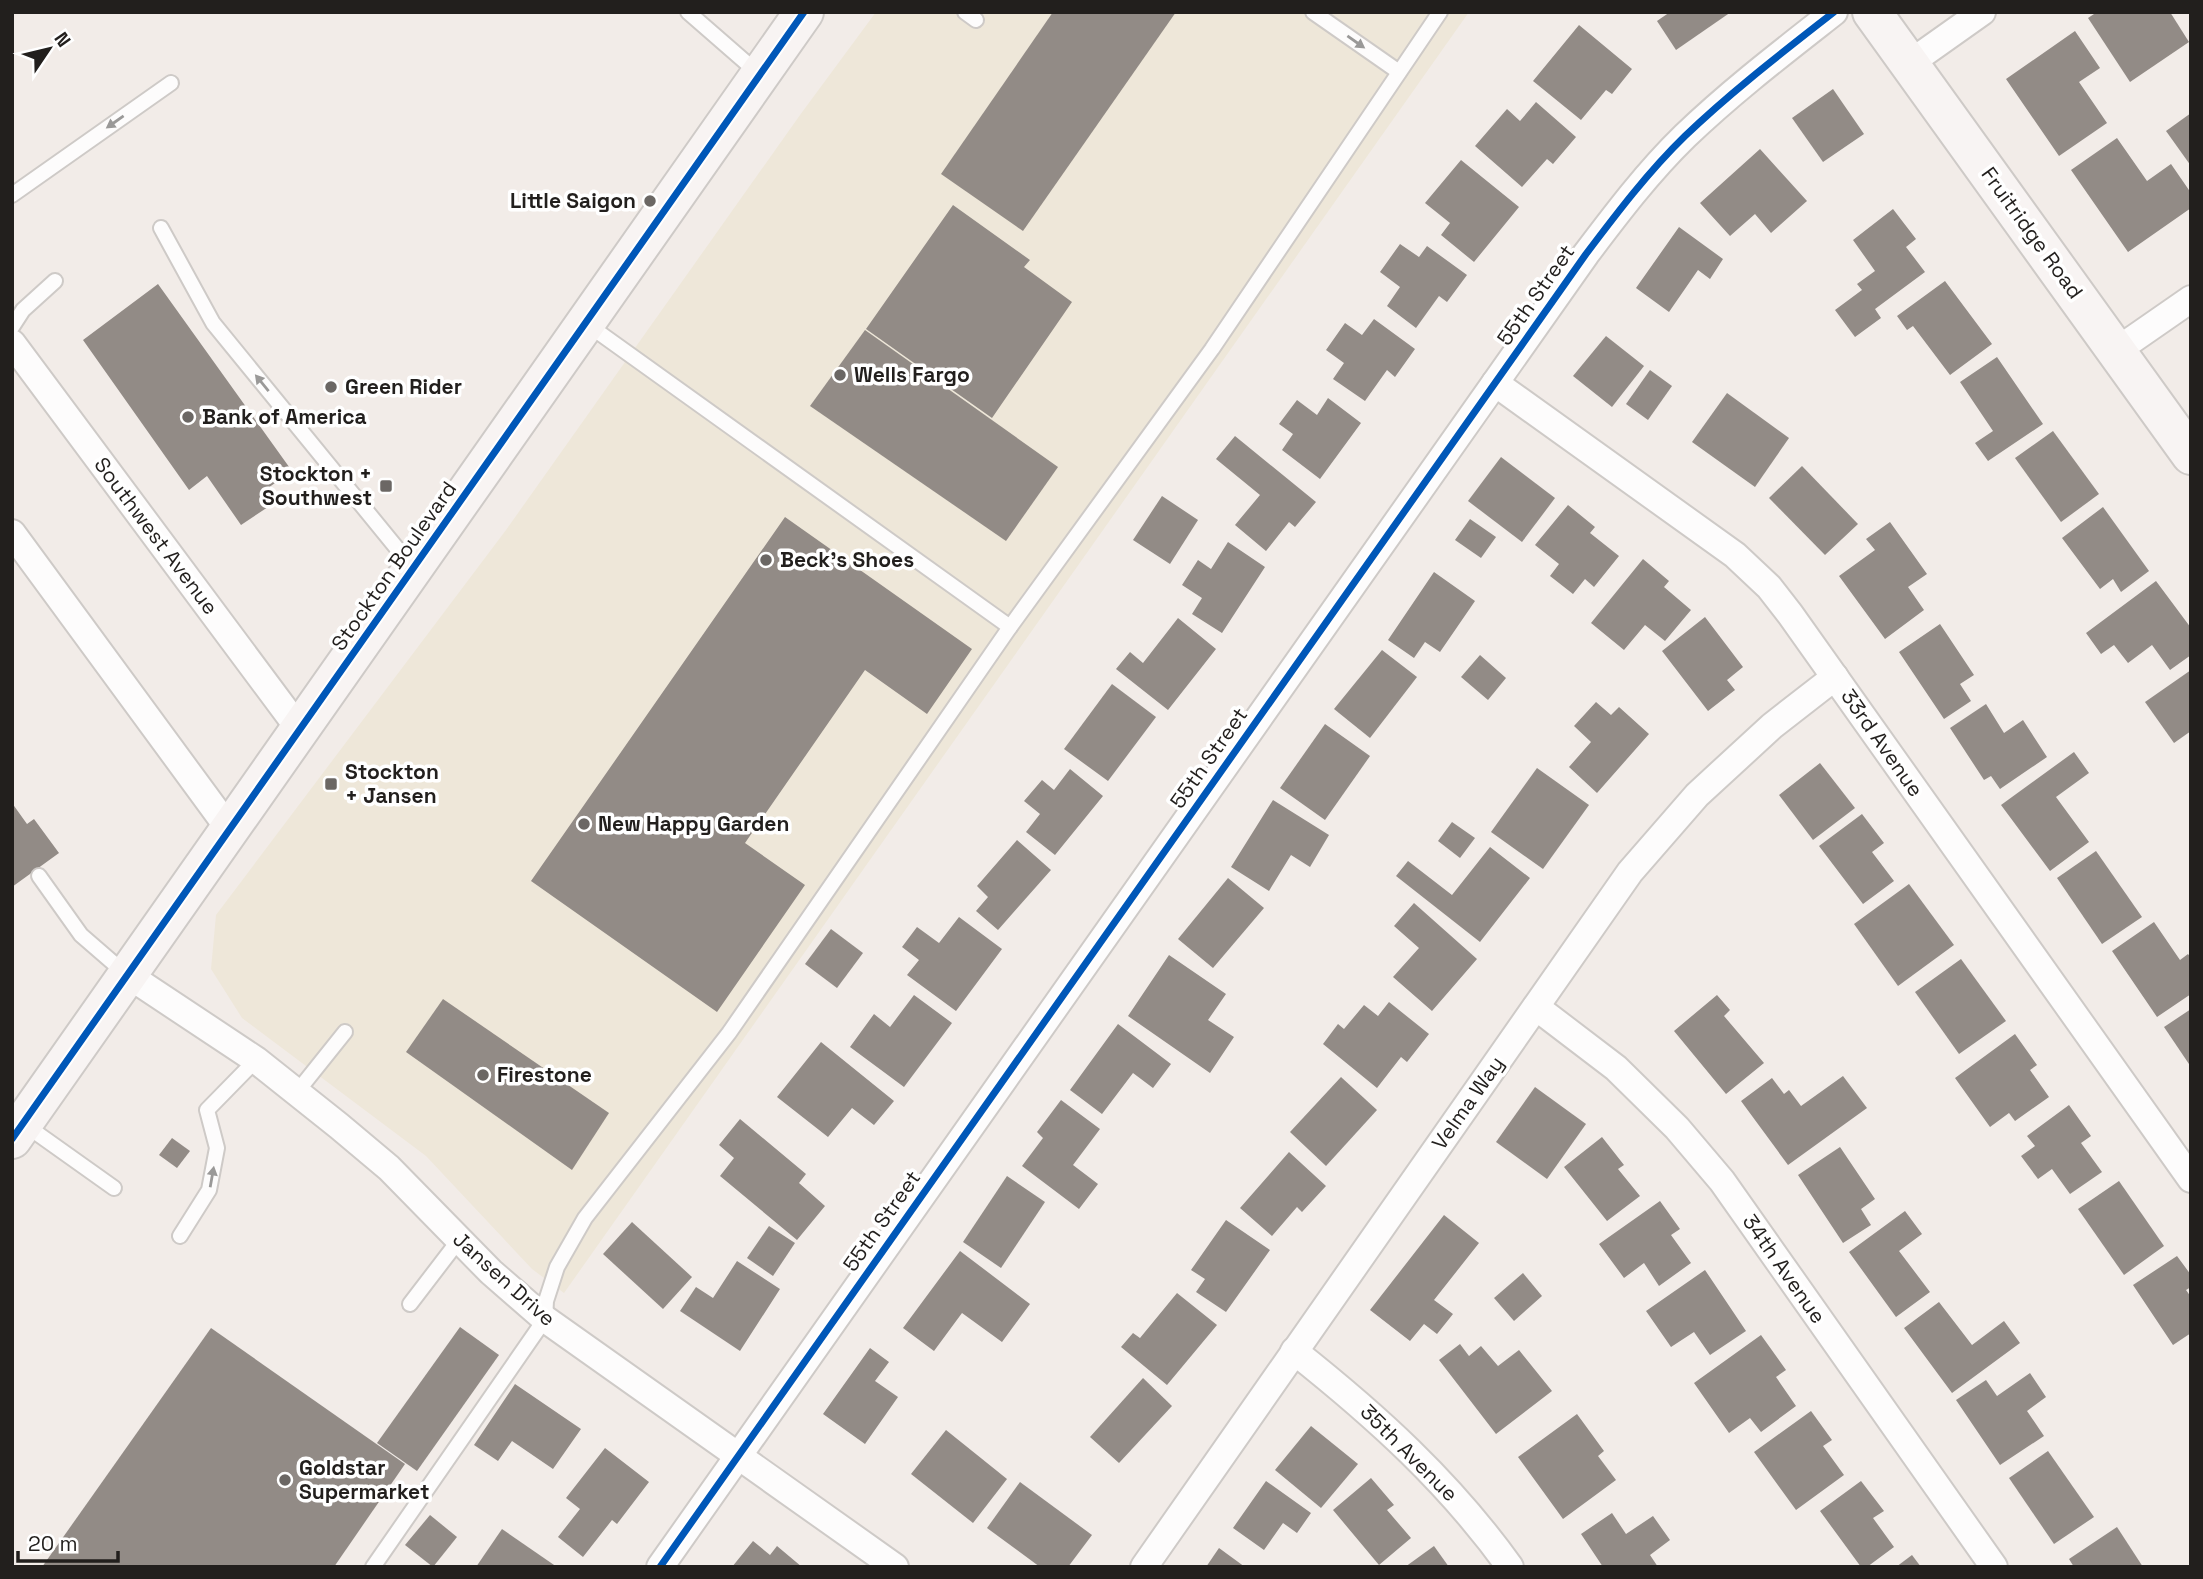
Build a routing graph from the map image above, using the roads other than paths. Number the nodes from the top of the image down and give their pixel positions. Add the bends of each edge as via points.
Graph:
1 (688, 12) edge
2 (804, 12) edge
3 (1313, 12) edge
4 (1440, 12) edge
5 (1833, 12) edge
6 (1872, 12) edge
7 (1982, 12) edge
8 (1910, 62) junction
9 (1399, 72) junction
10 (761, 75) junction
11 (171, 83) dead end
12 (12, 195) edge
13 (161, 228) dead end
14 (55, 281) dead end
15 (2191, 299) edge
16 (586, 323) junction
17 (12, 327) edge
18 (12, 343) edge
19 (2116, 351) junction
20 (1495, 383) junction
21 (2191, 455) edge
22 (12, 533) edge
23 (414, 569) junction
24 (1010, 627) junction
25 (1835, 677) junction
26 (300, 730) junction
27 (230, 830) junction
28 (39, 876) dead end
29 (128, 975) junction
30 (1535, 1007) junction
31 (345, 1032) dead end
32 (256, 1060) junction
33 (297, 1092) junction
34 (18, 1131) edge
35 (2191, 1179) edge
36 (114, 1188) dead end
37 (180, 1236) dead end
38 (459, 1240) junction
39 (410, 1304) dead end
40 (544, 1319) junction
41 (1294, 1351) junction
42 (737, 1456) junction
43 (373, 1567) edge
44 (660, 1567) edge
45 (895, 1567) edge
46 (1144, 1567) edge
47 (1510, 1567) edge
48 (1994, 1567) edge

1 - 10 lane
2 - 10 main road, Stockton Boulevard
3 -> 9 lane
4 - 9 lane
5 - 20 street, 55th Street via 1756,72 1642,181
6 - 8 main road, Fruitridge Road
7 - 8 street
8 - 19 main road, Fruitridge Road
9 - 24 lane via 1212,349
10 - 16 main road, Stockton Boulevard
11 -> 12 lane
23 -> 13 lane via 213,323
14 - 17 lane via 23,310
15 - 19 street
16 - 23 main road, Stockton Boulevard
16 - 24 lane
18 - 26 street, Southwest Avenue
19 - 21 main road, Fruitridge Road
20 - 25 street, 33rd Avenue via 1735,555 1769,587
20 - 42 street, 55th Street
22 - 27 street
23 - 26 main road, Stockton Boulevard
24 - 40 lane via 729,1033 585,1218 556,1267
25 - 30 street, Velma Way via 1772,726 1697,795 1630,872
25 - 35 street, 33rd Avenue
26 - 27 main road, Stockton Boulevard
27 - 29 main road, Stockton Boulevard
28 - 29 lane via 80,935
29 - 32 street, Jansen Drive
29 - 34 main road, Stockton Boulevard
30 - 41 street, Velma Way
30 - 48 street, 34th Avenue via 1615,1068 1677,1128 1722,1181
31 - 33 lane
32 - 33 street, Jansen Drive
37 -> 32 lane via 209,1190 217,1148 207,1110
33 - 38 street, Jansen Drive via 390,1168
34 - 36 lane
38 - 39 lane
38 - 40 street, Jansen Drive
40 - 42 street, Jansen Drive
40 - 43 lane
41 - 46 street, Velma Way
41 - 47 street, 35th Avenue via 1424,1463
42 - 44 street, 55th Street
42 - 45 street, Jansen Drive

